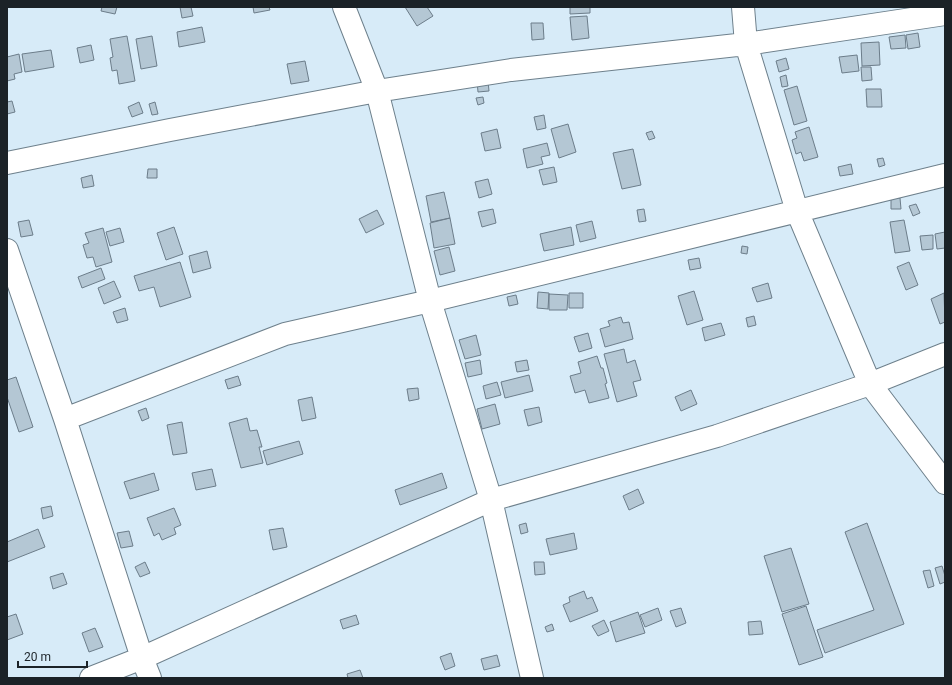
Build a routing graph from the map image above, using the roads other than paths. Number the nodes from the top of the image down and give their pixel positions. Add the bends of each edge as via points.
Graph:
1 (344, 7) edge
2 (743, 7) edge
3 (945, 14) edge
4 (746, 44) junction
5 (377, 91) junction
6 (7, 163) edge
7 (945, 176) edge
8 (797, 211) junction
9 (7, 250) edge
10 (430, 301) junction
11 (945, 354) edge
12 (870, 384) junction
13 (65, 418) junction
14 (945, 483) edge
15 (491, 500) junction
16 (142, 658) junction
17 (91, 678) edge
18 (150, 678) edge
19 (532, 678) edge

1 - 5 street
2 - 4 street
3 - 4 street
4 - 5 street via 511,70
4 - 8 street
5 - 6 street
5 - 10 street
7 - 8 street
8 - 10 street
8 - 12 street
9 - 13 street
10 - 13 street via 285,334
10 - 15 street
11 - 12 street
12 - 14 street
12 - 15 street via 718,436
13 - 16 street
15 - 16 street
15 - 19 street
16 - 17 street
16 - 18 street

